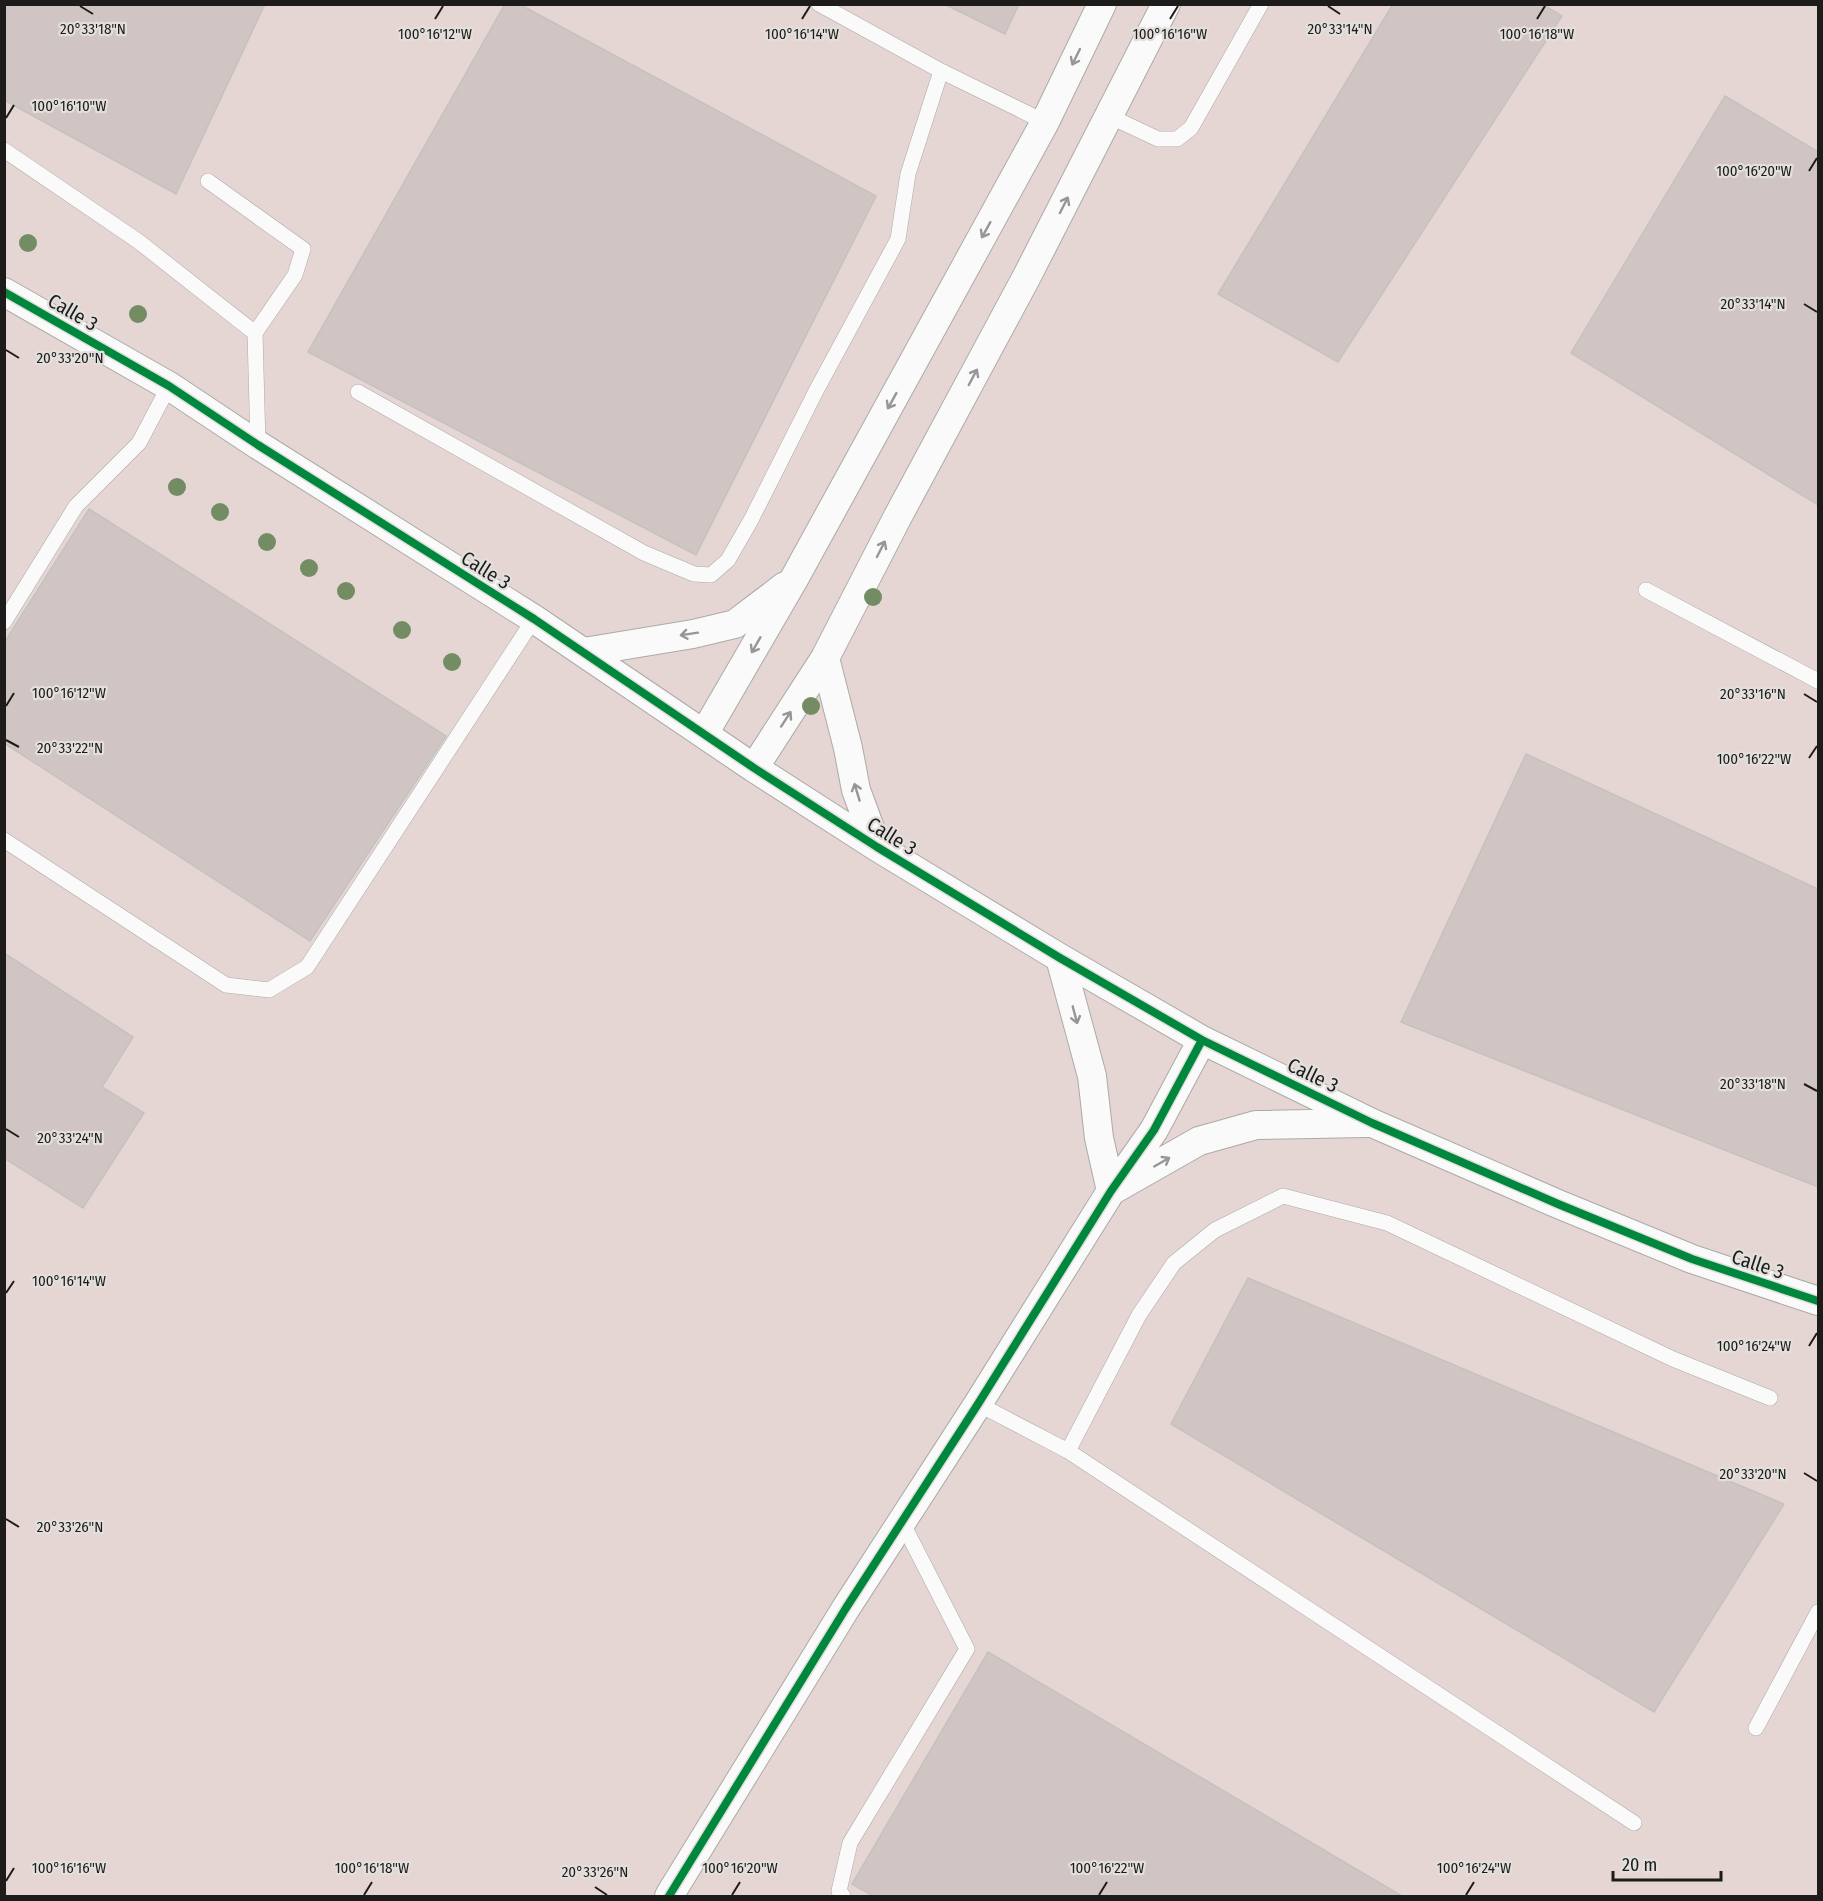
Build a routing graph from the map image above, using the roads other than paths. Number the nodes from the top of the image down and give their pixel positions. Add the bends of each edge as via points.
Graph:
1 (819, 4) edge
2 (1102, 4) edge
3 (1261, 4) edge
4 (1165, 5) edge
5 (941, 71) junction
6 (1109, 116) junction
7 (1045, 122) junction
8 (4, 150) edge
9 (207, 181) dead end
10 (4, 292) edge
11 (255, 333) junction
12 (169, 386) junction
13 (358, 392) dead end
14 (258, 445) junction
15 (794, 579) junction
16 (1646, 590) dead end
17 (534, 619) junction
18 (4, 621) edge
19 (584, 652) junction
20 (825, 658) junction
21 (1818, 681) edge
22 (704, 735) junction
23 (754, 768) junction
24 (4, 840) edge
25 (877, 847) junction
26 (1060, 958) junction
27 (1202, 1040) junction
28 (1372, 1123) junction
29 (1111, 1191) junction
30 (1818, 1301) edge
31 (1770, 1398) dead end
32 (978, 1404) junction
33 (1068, 1452) junction
34 (902, 1522) junction
35 (1818, 1612) edge
36 (1756, 1728) dead end
37 (1634, 1823) dead end
38 (669, 1896) edge
39 (843, 1896) edge

1 - 5 lane
2 -> 7 street
3 - 6 lane via 1191,128 1177,139 1158,139
4 - 6 street
5 - 7 lane
5 - 13 lane via 908,174 898,239 752,520 728,560 711,575 694,574 644,553
20 -> 6 street
7 -> 15 street
8 - 11 lane via 138,241
9 - 11 lane via 303,249 295,274
10 - 12 street, Calle 3
11 - 14 lane
12 - 14 street, Calle 3
12 - 18 lane via 139,443 76,506
14 - 17 street, Calle 3
15 -> 19 street via 735,624
15 -> 22 street
16 - 21 lane
17 - 19 street, Calle 3
17 - 24 lane via 307,967 269,990 226,985
19 - 22 street, Calle 3
23 -> 20 street
25 -> 20 street via 856,790
22 - 23 street, Calle 3
23 - 25 street, Calle 3
25 - 26 street, Calle 3
26 - 27 street, Calle 3
26 -> 29 street via 1092,1076 1099,1138
27 - 28 street, Calle 3
27 - 29 street via 1154,1130
29 -> 28 street via 1200,1141 1256,1125
28 - 30 street, Calle 3 via 1692,1259
29 - 32 street
31 - 33 lane via 1673,1359 1387,1223 1283,1196 1215,1230 1174,1263 1139,1315
32 - 33 lane
32 - 34 street
33 - 37 lane
34 - 38 street
34 - 39 lane via 967,1649 850,1843 839,1891
35 - 36 lane

